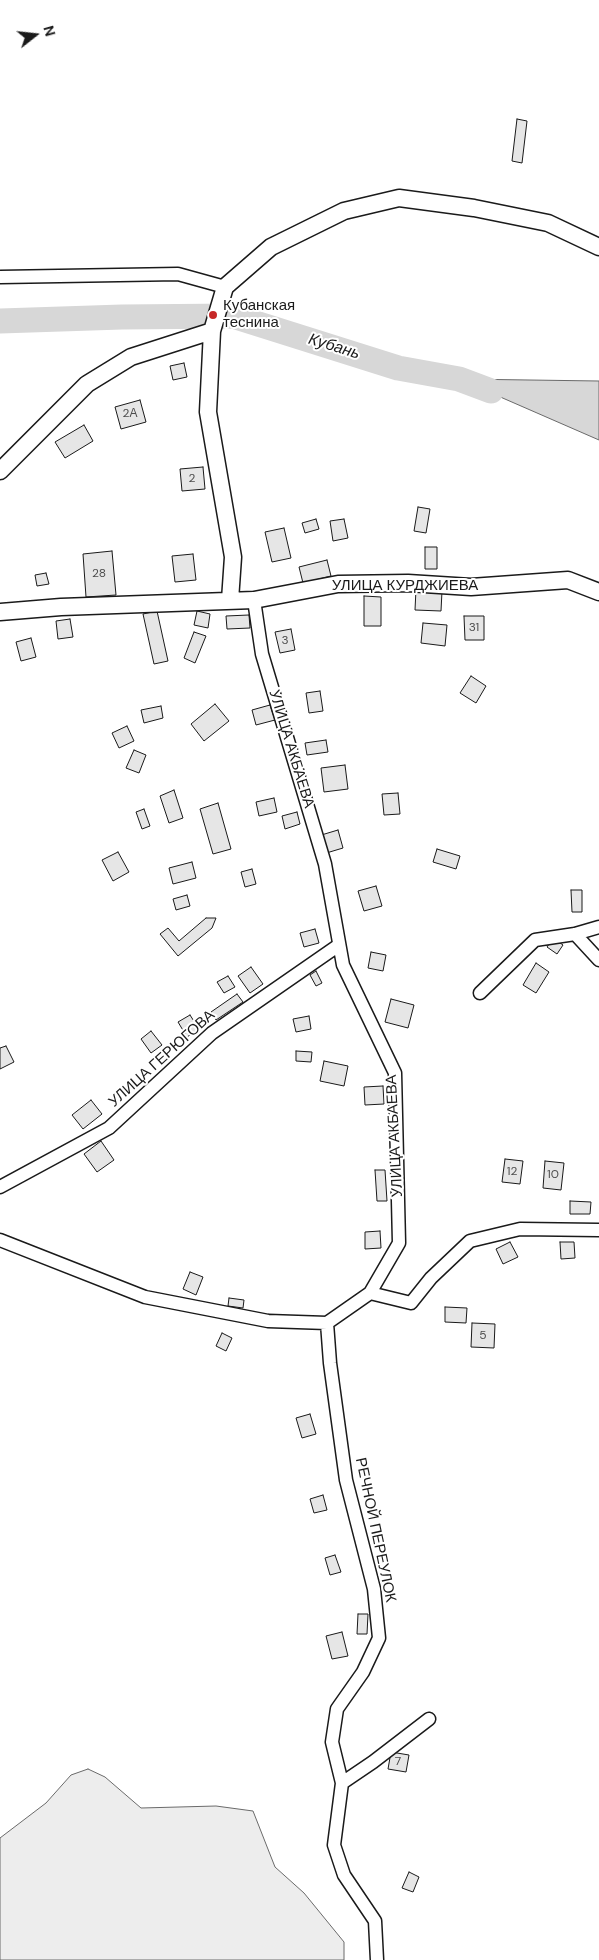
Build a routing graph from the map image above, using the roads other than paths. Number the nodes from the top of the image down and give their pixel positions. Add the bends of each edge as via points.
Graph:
1 (599, 247) edge
2 (0, 277) edge
3 (225, 287) junction
4 (212, 331) junction
5 (0, 470) edge
6 (599, 592) edge
7 (230, 600) junction
8 (254, 600) junction
9 (0, 612) edge
10 (599, 927) edge
11 (575, 934) junction
12 (339, 945) junction
13 (599, 960) edge
14 (480, 993) dead end
15 (0, 1187) edge
16 (599, 1230) edge
17 (0, 1240) edge
18 (370, 1294) junction
19 (327, 1323) junction
20 (429, 1719) dead end
21 (342, 1783) junction
22 (377, 1960) edge

1 - 3 street via 548,223 474,208 399,198 344,211 271,247
2 - 3 street via 178,274
3 - 4 street
4 - 5 street via 131,357 87,384
4 - 7 street via 208,412 232,557
6 - 8 street, УЛИЦА КУРДЖИЕВА via 568,580 471,587 338,584
7 - 8 street, УЛИЦА КУРДЖИЕВА
7 - 9 street, УЛИЦА КУРДЖИЕВА
8 - 12 street, УЛИЦА АКБАЕВА via 262,654 325,864
10 - 11 street
11 - 13 street
11 - 14 street via 535,940
12 - 15 street, УЛИЦА ГЕРЮГОВА via 212,1033 109,1128
12 - 18 street, УЛИЦА АКБАЕВА via 343,965 395,1073 399,1243
16 - 18 street via 520,1230 470,1241 431,1278 411,1303
17 - 19 street via 145,1298 268,1321
18 - 19 street, УЛИЦА АКБАЕВА
19 - 21 street, РЕЧНОЙ ПЕРЕУЛОК via 346,1480 374,1589 379,1638 363,1672 336,1709 332,1742
20 - 21 street
21 - 22 street, РЕЧНОЙ ПЕРЕУЛОК via 334,1845 344,1874 375,1921

